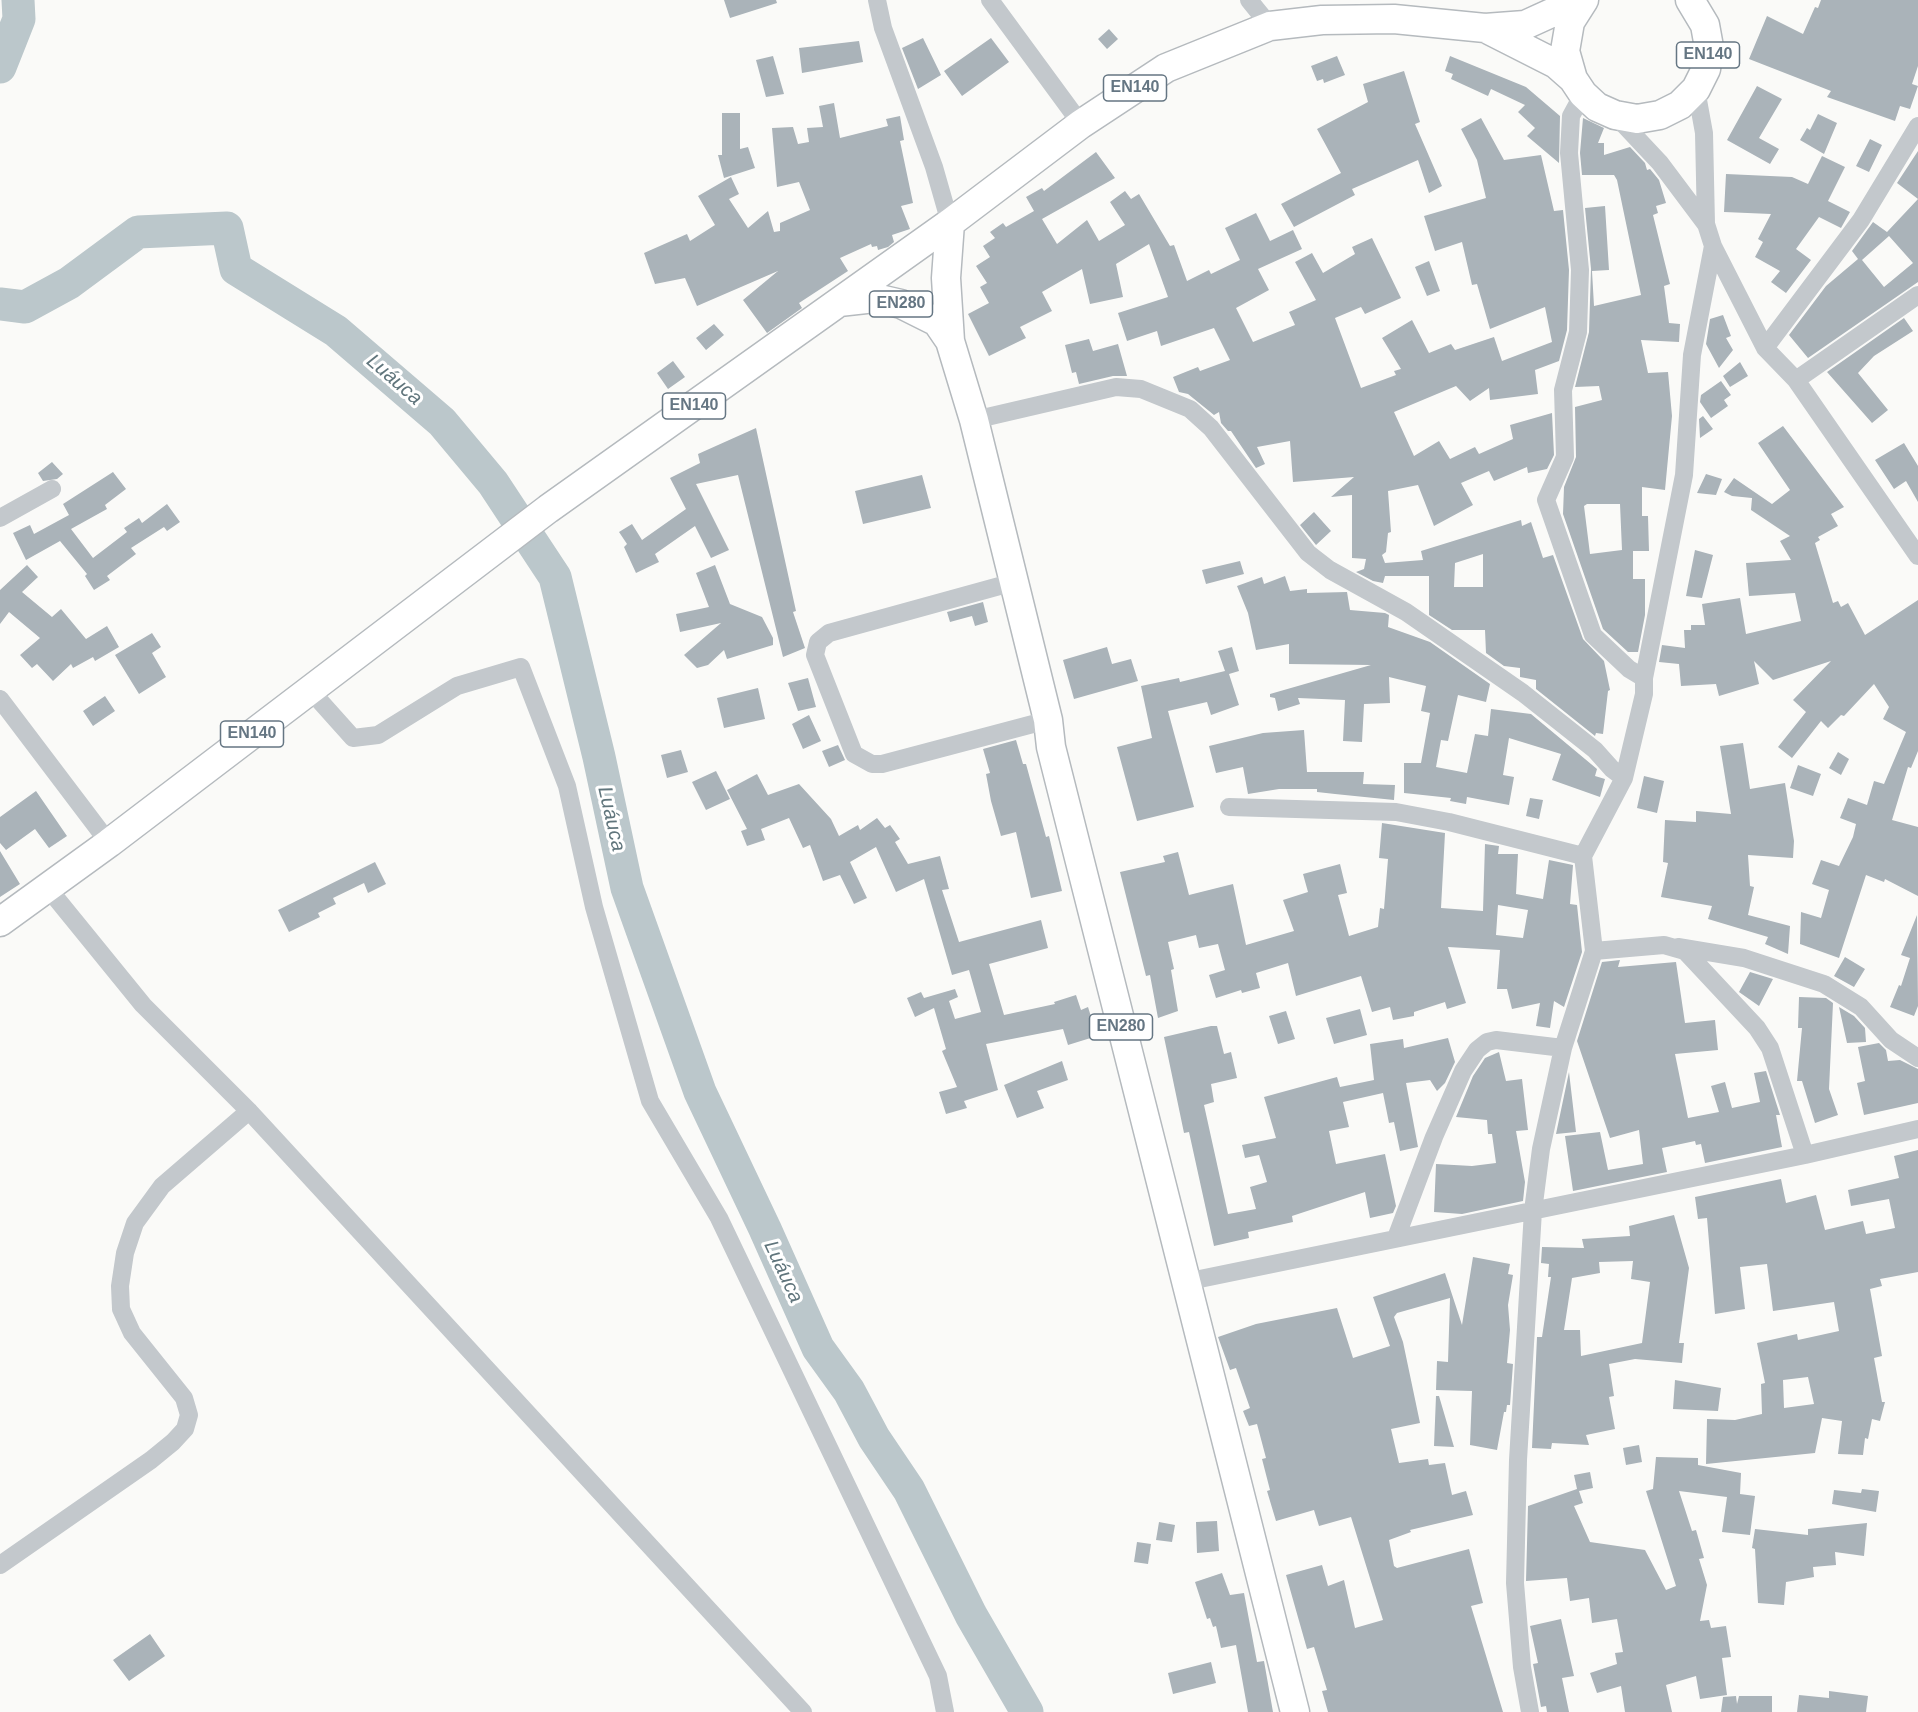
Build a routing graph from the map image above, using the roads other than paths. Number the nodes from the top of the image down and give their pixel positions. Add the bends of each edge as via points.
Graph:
1 (877, 0) edge
2 (990, 0) edge
3 (1249, 0) edge
4 (1582, 0) edge
5 (1694, 2) edge
6 (1270, 26) junction
7 (1485, 28) junction
8 (1578, 87) junction
9 (1696, 89) junction
10 (1615, 115) junction
11 (1081, 124) junction
12 (1918, 126) edge
13 (950, 222) junction
14 (1706, 224) junction
15 (1713, 246) junction
16 (1918, 295) edge
17 (839, 302) junction
18 (950, 341) junction
19 (1765, 348) junction
20 (1796, 380) junction
21 (974, 420) junction
22 (52, 489) dead end
23 (0, 518) edge
24 (1918, 556) edge
25 (1014, 582) junction
26 (1644, 678) junction
27 (310, 690) junction
28 (0, 699) edge
29 (1048, 720) junction
30 (1624, 778) junction
31 (1229, 807) dead end
32 (108, 843) junction
33 (1584, 856) junction
34 (47, 887) junction
35 (0, 922) edge
36 (1676, 947) junction
37 (1594, 951) junction
38 (1563, 1048) junction
39 (1918, 1058) edge
40 (249, 1111) junction
41 (1918, 1129) edge
42 (1805, 1155) junction
43 (1533, 1211) junction
44 (1396, 1238) junction
45 (1185, 1282) junction
46 (0, 1565) edge
47 (803, 1712) edge
48 (945, 1712) edge
49 (1295, 1712) edge
50 (1530, 1712) edge

1 - 13 street via 883,28
2 - 11 street
3 - 6 street
4 - 7 main road, EN140 via 1525,25
4 - 8 main road, EN140 via 1570,22 1565,51
5 - 9 main road, EN140 via 1705,25 1709,47 1706,69
6 - 7 main road, EN140 via 1322,20 1394,19
6 - 11 main road, EN140 via 1166,68
7 - 8 main road, EN140 via 1556,64
8 - 10 main road, EN140 via 1597,107
8 - 26 street via 1571,116 1569,153 1580,270 1578,332 1563,390 1565,457 1546,500 1593,635
9 - 10 main road, EN140 via 1680,105 1660,115 1637,119
9 - 14 street via 1704,134
10 - 14 street via 1654,155
11 - 13 main road, EN140
12 - 19 street via 1861,220
13 - 17 main road, EN140
13 - 18 main road, EN280 via 946,278
14 - 15 street
15 - 19 street
15 - 26 street via 1692,356 1684,475
16 - 20 street
17 - 18 main road, EN280 via 875,298 901,304 937,322
17 - 27 main road, EN140 via 548,509
18 - 21 main road, EN280
19 - 20 street
20 - 24 street
21 - 25 main road, EN280
21 - 30 street via 1116,387 1141,389 1190,409 1211,428 1308,553 1330,570 1406,612 1523,693
22 - 23 street
25 - 29 main road, EN280
25 - 29 street via 829,633 818,642 815,655 854,754 872,764
26 - 30 street via 1644,694
27 - 32 main road, EN140
27 - 48 street via 353,738 378,735 457,686 521,667 567,786 594,907 650,1101 744,1271 938,1677
28 - 32 street
29 - 45 main road, EN280 via 1051,747
30 - 33 street
31 - 33 street via 1396,812
32 - 34 main road, EN140
33 - 37 street
34 - 35 main road, EN140
34 - 40 street via 143,1005
36 - 37 street
36 - 39 street via 1744,958 1824,984 1861,1007 1891,1040
36 - 42 street via 1712,979 1770,1048
37 - 38 street
38 - 43 street via 1541,1149
38 - 44 street via 1496,1040 1477,1050 1463,1071 1434,1137
40 - 46 street via 162,1186 135,1223 125,1253 121,1309 132,1333 184,1398 189,1415 185,1429 151,1460
40 - 47 street
41 - 42 street
42 - 43 street
43 - 44 street
43 - 50 street via 1515,1583
44 - 45 street
45 - 49 main road, EN280

